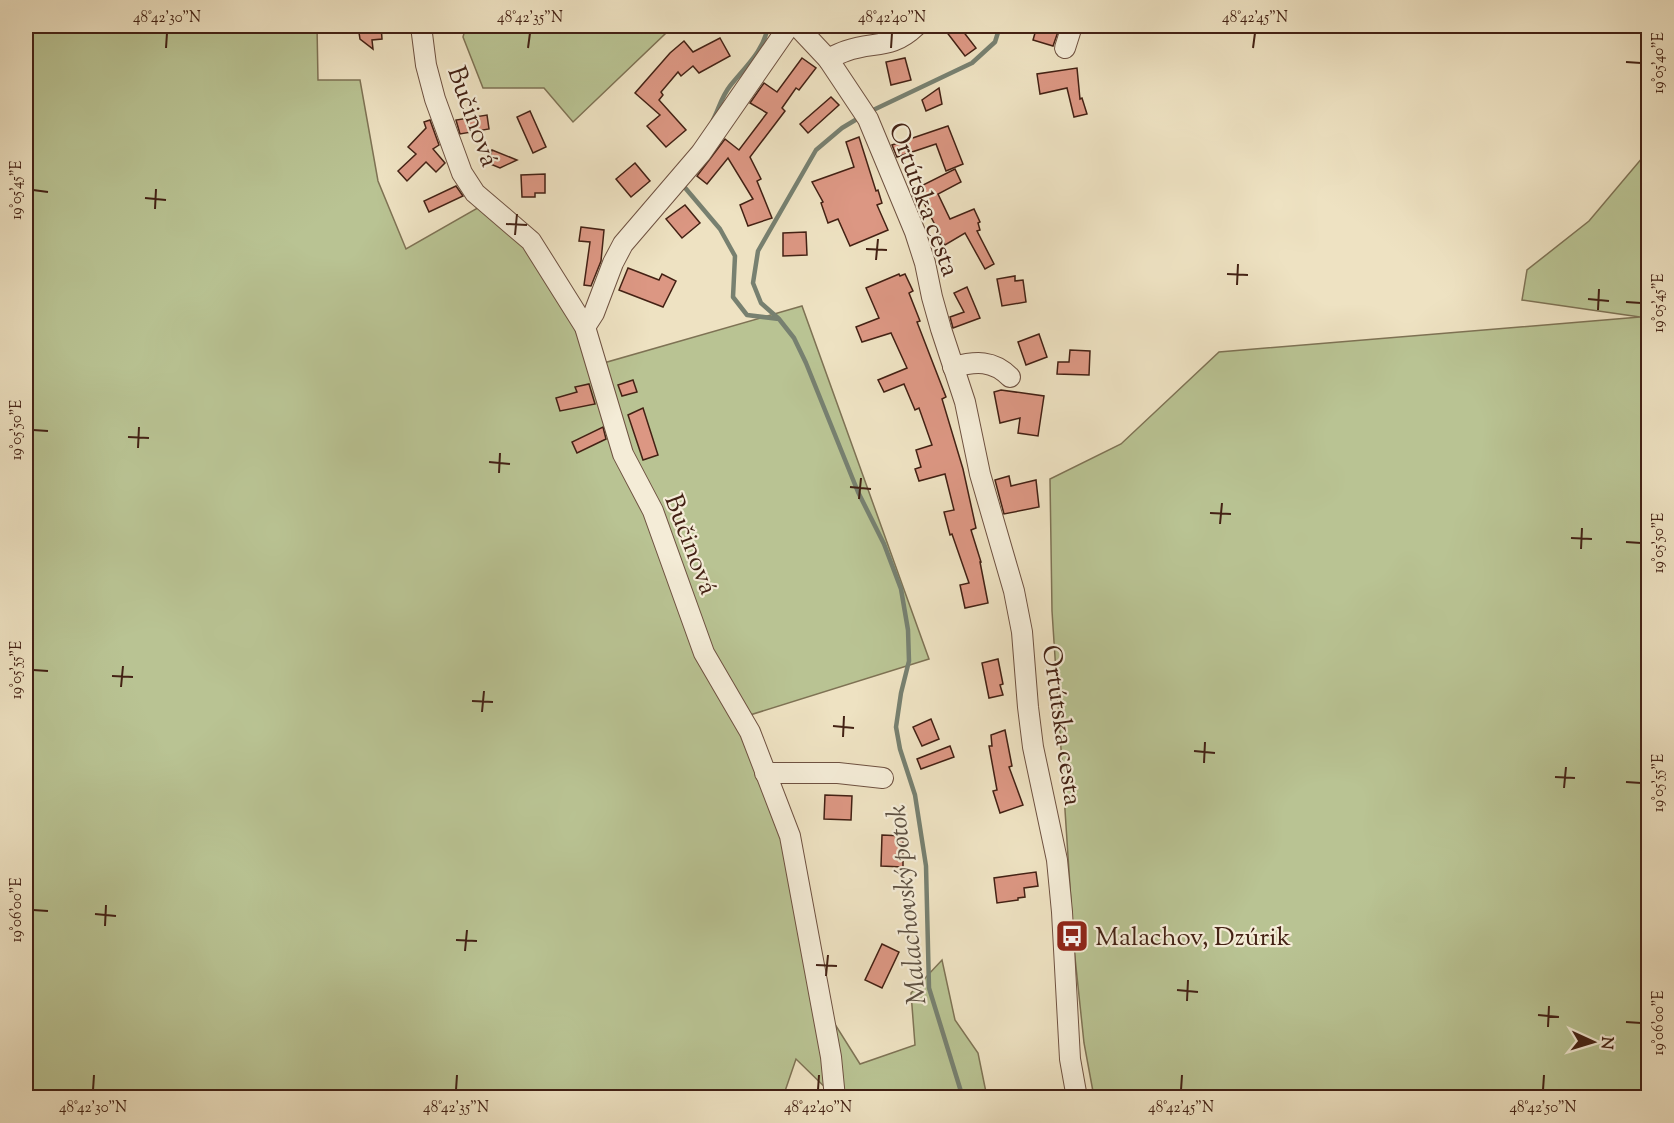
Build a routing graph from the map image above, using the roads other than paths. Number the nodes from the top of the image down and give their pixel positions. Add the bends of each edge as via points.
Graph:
1 (421, 26) edge
2 (789, 26) edge
3 (797, 26) edge
4 (916, 26) edge
5 (1072, 26) edge
6 (1065, 48) dead end
7 (828, 59) junction
8 (585, 327) junction
9 (954, 367) junction
10 (1010, 377) dead end
11 (765, 773) junction
12 (883, 778) dead end
13 (835, 1098) edge
14 (1077, 1098) edge

1 - 8 street, Bučinová via 435,99 462,173 475,193 531,241
2 - 8 street via 714,137 623,244
3 - 7 street, Ortútska cesta
4 - 7 street via 893,42 846,51
5 - 6 street
7 - 9 street, Ortútska cesta via 865,114 918,241
8 - 11 street, Bučinová via 624,454 653,511 704,653 750,732
9 - 10 street via 981,362 992,364
9 - 14 street, Ortútska cesta via 1022,632 1033,747 1057,860 1069,1047
11 - 12 street via 838,773
11 - 13 street, Bučinová via 790,836

